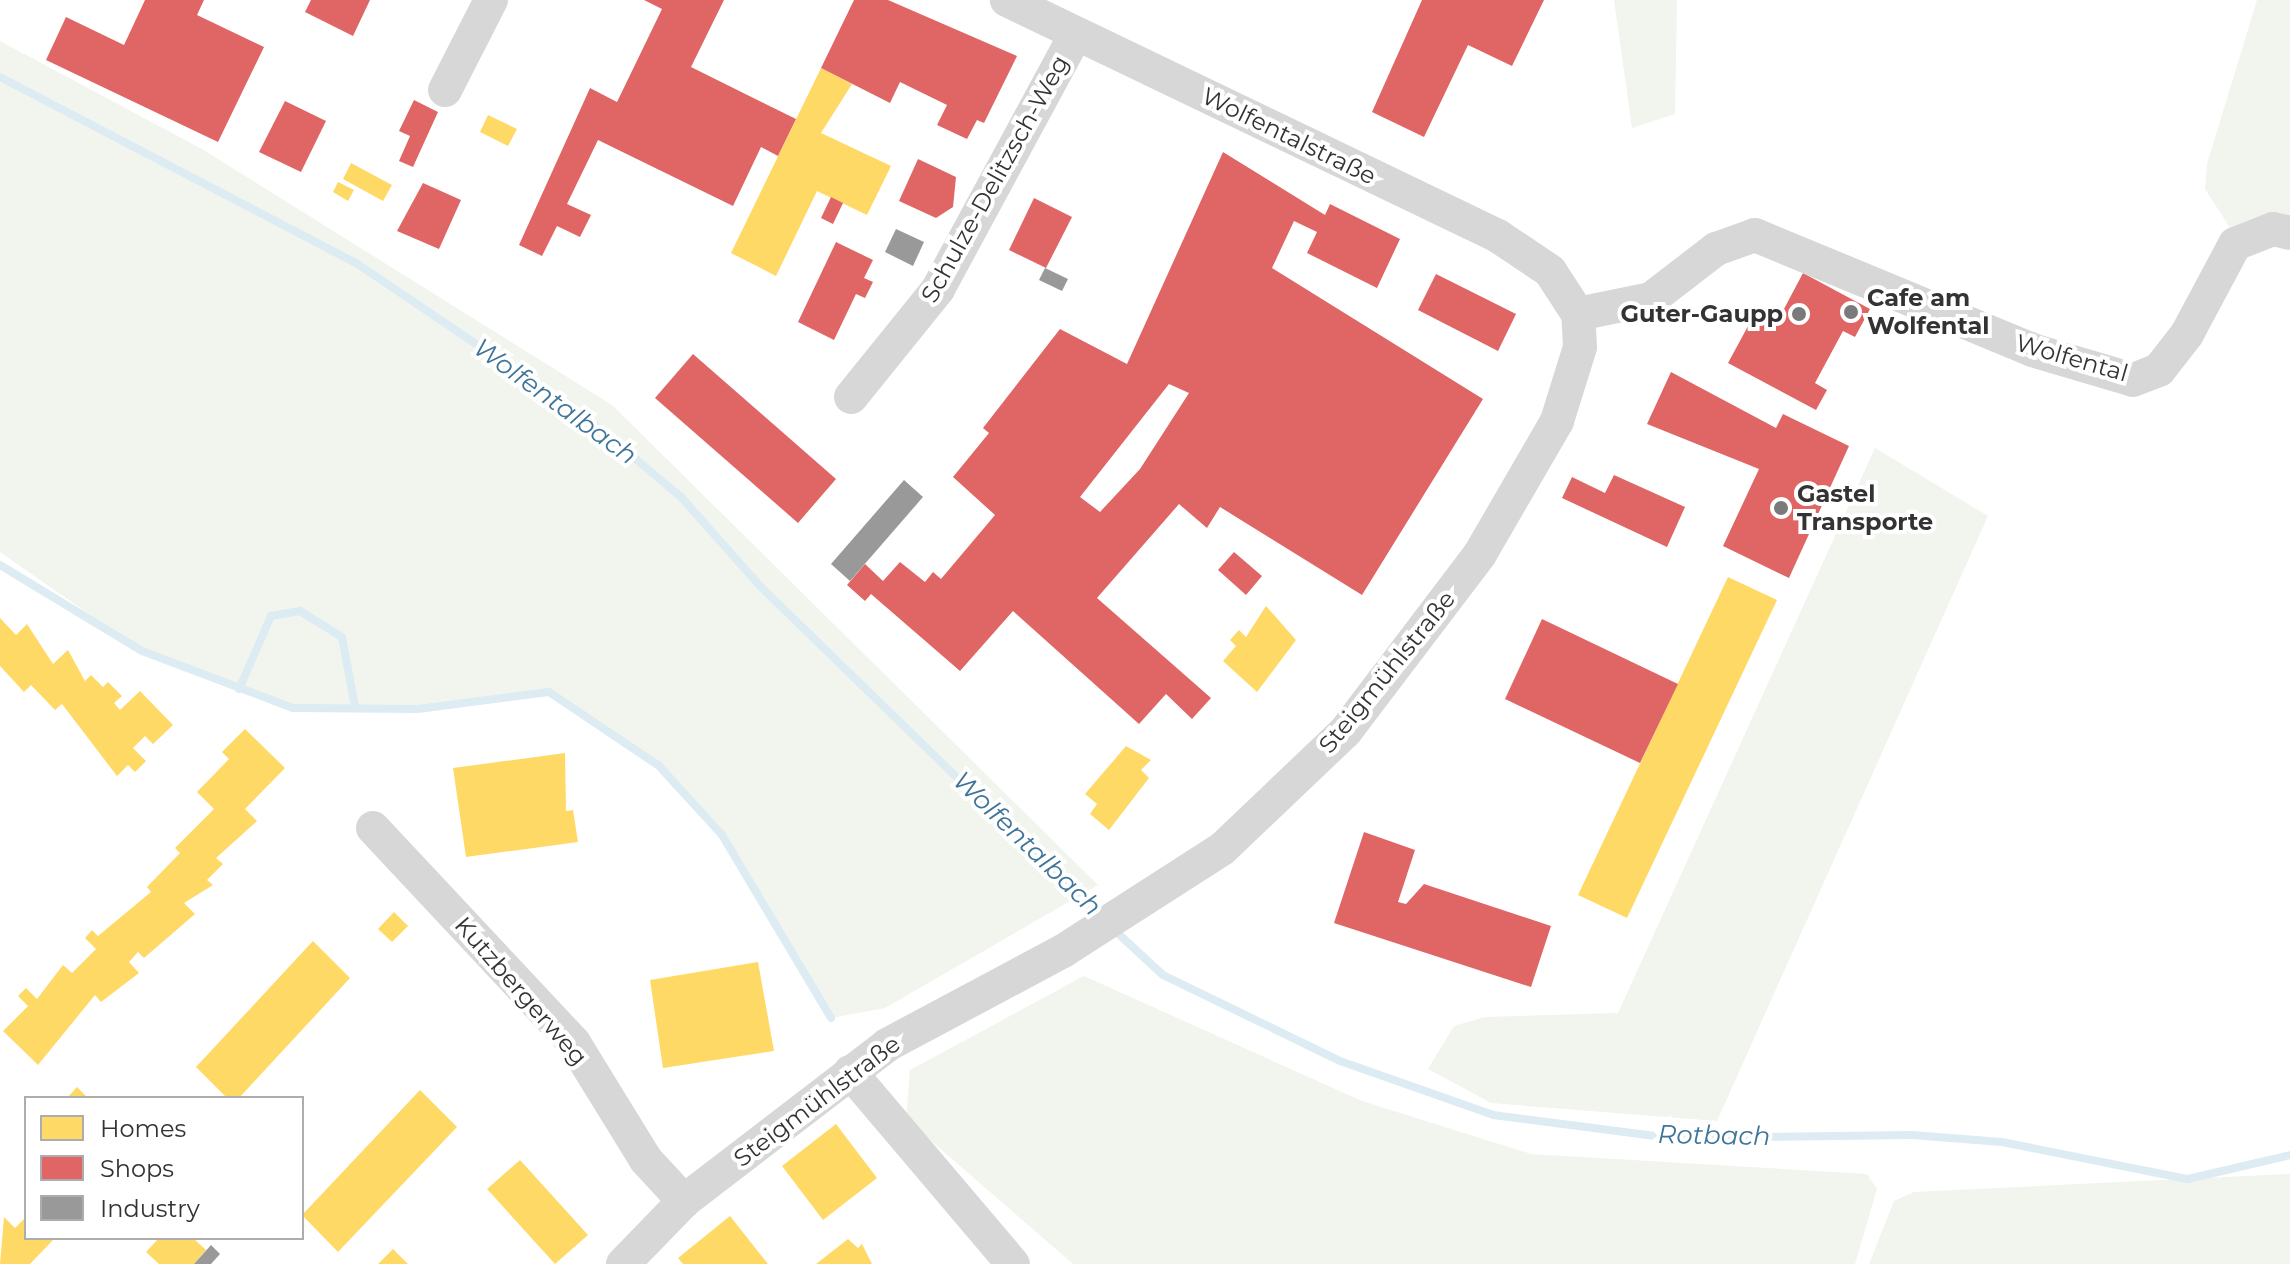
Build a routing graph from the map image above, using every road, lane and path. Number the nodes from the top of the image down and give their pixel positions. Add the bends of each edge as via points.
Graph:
1 (491, 0) edge
2 (1007, 0) edge
3 (1076, 34) junction
4 (445, 90) dead end
5 (2290, 233) edge
6 (1570, 301) junction
7 (851, 397) dead end
8 (373, 828) dead end
9 (850, 1072) junction
10 (684, 1201) junction
11 (623, 1264) edge
12 (1013, 1264) edge

1 - 4 street
2 - 3 street, Wolfentalstraße
3 - 6 street, Wolfentalstraße via 1498,236 1550,271
3 - 7 street, Schulze-Delitzsch-Weg via 938,289
5 - 6 street, Wolfental via 2273,229 2235,244 2187,334 2159,370 2133,380 2032,350 1755,235 1716,249 1651,299
6 - 9 street, Steigmühlstraße via 1580,347 1557,421 1461,580 1345,732 1222,849 1063,951 887,1045
8 - 10 street, Kutzbergerweg via 574,1043 646,1160
9 - 10 street, Steigmühlstraße
9 - 12 street
10 - 11 street, Steigmühlstraße

